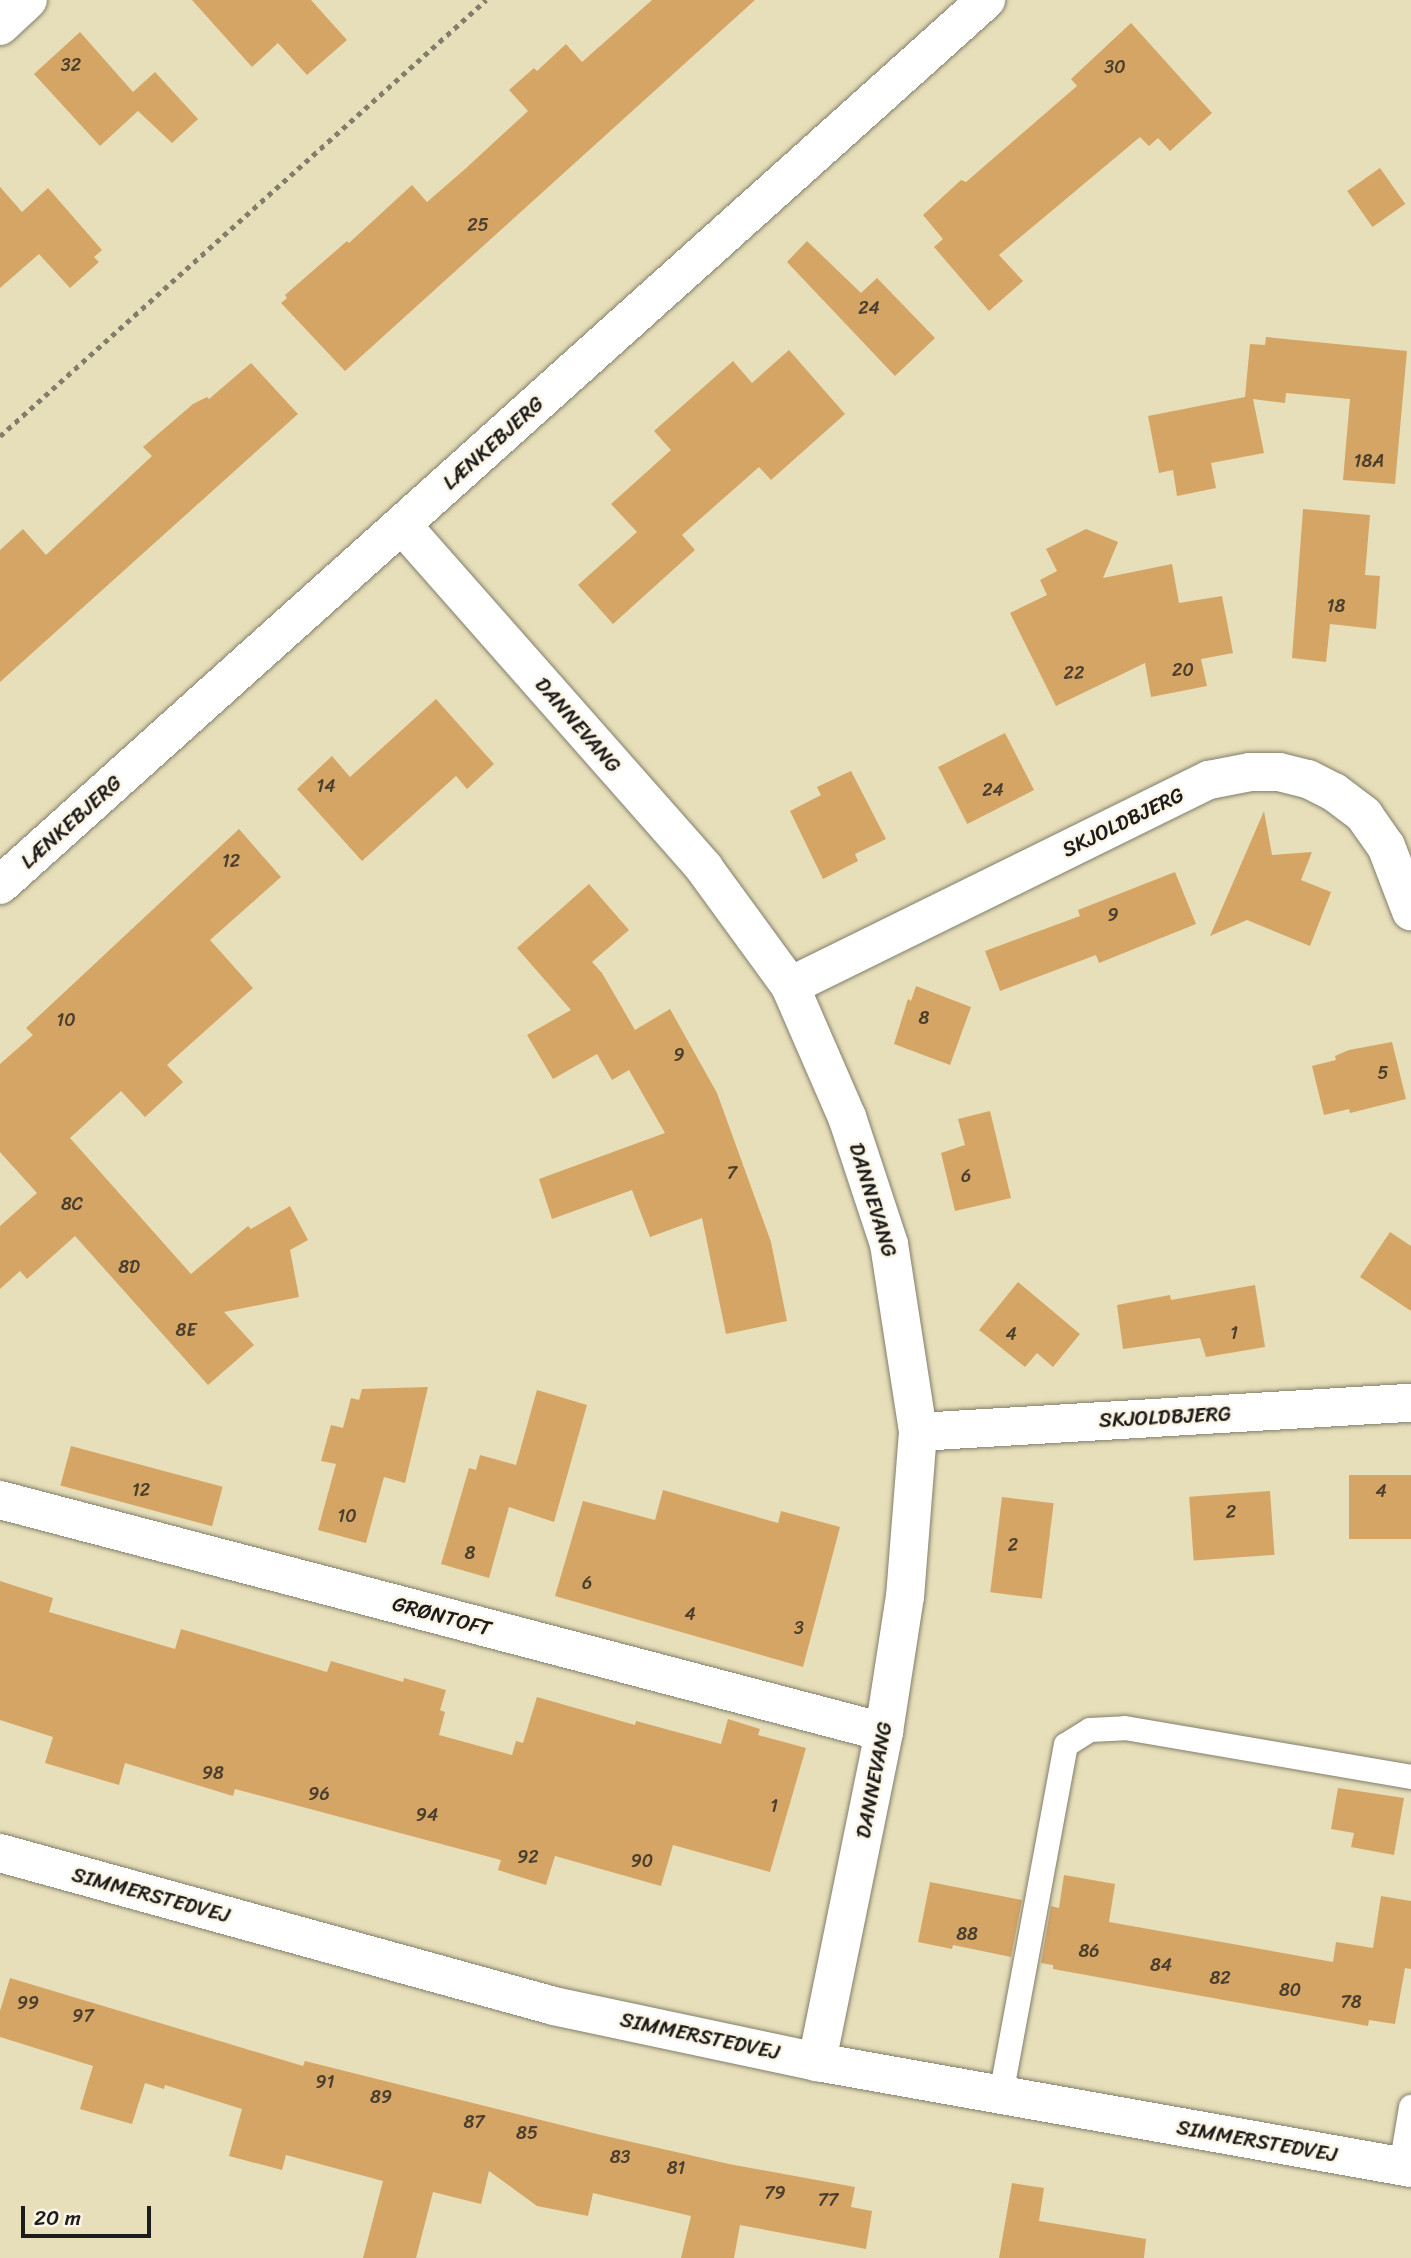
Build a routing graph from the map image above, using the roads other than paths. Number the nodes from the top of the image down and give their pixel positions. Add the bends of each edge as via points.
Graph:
1 (28, 0) edge
2 (985, 0) edge
3 (0, 26) edge
4 (402, 525) junction
5 (0, 885) edge
6 (1411, 911) edge
7 (790, 986) junction
8 (1411, 1403) edge
9 (918, 1432) junction
10 (0, 1500) edge
11 (884, 1732) junction
12 (1411, 1777) edge
13 (0, 1853) edge
14 (817, 2062) junction
15 (1000, 2095) junction
16 (1411, 2107) edge
17 (1406, 2167) edge

1 - 3 street
2 - 4 street, LÆNKEBJERG
4 - 5 street, LÆNKEBJERG
4 - 7 street, DANNEVANG via 704,868
6 - 7 street, SKJOLDBJERG via 1386,846 1364,816 1308,779 1250,772 1209,780
7 - 9 street, DANNEVANG via 847,1117 889,1244
8 - 9 street, SKJOLDBJERG
9 - 11 street, DANNEVANG via 905,1596
10 - 11 street, GRØNTOFT
11 - 14 street, DANNEVANG
12 - 15 lane via 1125,1728 1090,1730 1066,1745
13 - 14 street, SIMMERSTEDVEJ via 554,2006
14 - 15 street, SIMMERSTEDVEJ
15 - 17 street, SIMMERSTEDVEJ
16 - 17 lane

